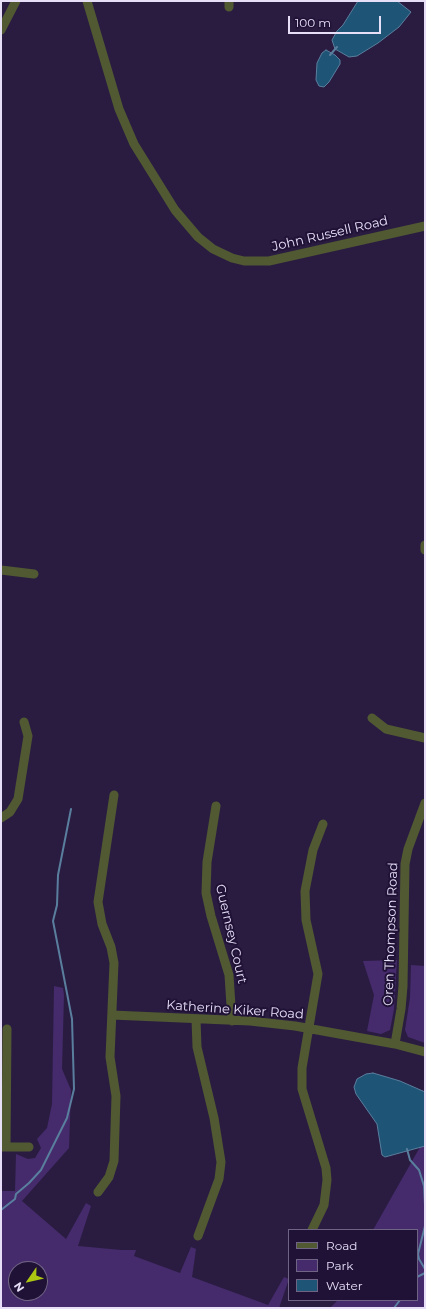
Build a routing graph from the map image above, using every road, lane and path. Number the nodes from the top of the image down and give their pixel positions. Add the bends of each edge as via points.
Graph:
1 (16, 1) edge
2 (87, 1) edge
3 (1, 30) edge
4 (425, 226) edge
5 (425, 544) edge
6 (425, 550) edge
7 (1, 570) edge
8 (34, 574) dead end
9 (372, 718) dead end
10 (24, 722) dead end
11 (425, 738) edge
12 (114, 796) dead end
13 (425, 803) edge
14 (216, 806) dead end
15 (1, 818) edge
16 (323, 824) dead end
17 (112, 1015) junction
18 (196, 1019) junction
19 (232, 1021) junction
20 (310, 1028) junction
21 (7, 1029) dead end
22 (394, 1044) junction
23 (425, 1052) edge
24 (3, 1147) edge
25 (29, 1147) dead end
26 (98, 1192) dead end
27 (312, 1229) edge
28 (198, 1236) dead end

1 - 3 street
2 - 4 street, John Russell Road via 119,109 131,138 175,210 198,237 213,249 244,261 269,261
5 - 6 street
7 - 8 street
9 - 11 street via 386,729
10 - 15 street via 28,736 18,799 10,812
12 - 17 street via 98,898 102,924 113,954
13 - 22 street, Oren Thompson Road via 405,864 403,986
14 - 19 street, Guernsey Court via 207,862 206,893 229,975
16 - 20 street via 313,850 305,891 306,920 318,974
17 - 18 street, Katherine Kiker Road
17 - 26 street via 110,1058 116,1110 114,1161 109,1177
18 - 19 street, Katherine Kiker Road
18 - 28 street via 197,1047 221,1157 219,1179
19 - 20 street, Katherine Kiker Road
20 - 22 street, Katherine Kiker Road
20 - 27 street via 301,1073 302,1089 326,1168 327,1180 324,1205
21 - 24 street
22 - 23 street, Katherine Kiker Road
24 - 25 street

